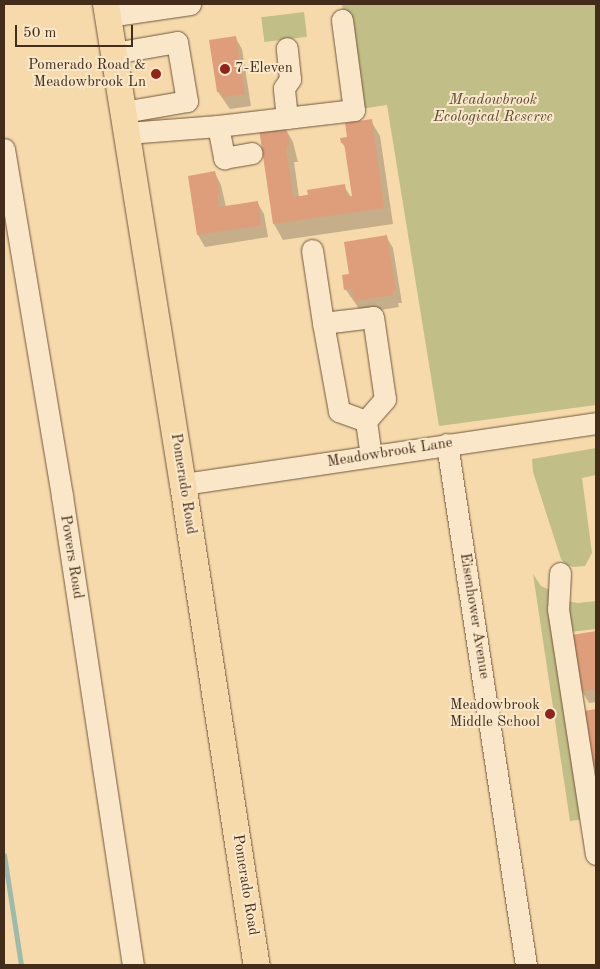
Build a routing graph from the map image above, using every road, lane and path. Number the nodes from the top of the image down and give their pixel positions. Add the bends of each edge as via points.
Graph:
1 (190, 4) edge
2 (107, 10) edge
3 (342, 20) dead end
4 (287, 48) dead end
5 (114, 53) junction
6 (287, 118) junction
7 (125, 122) junction
8 (218, 126) junction
9 (4, 149) edge
10 (252, 153) dead end
11 (312, 250) dead end
12 (323, 323) junction
13 (366, 421) junction
14 (596, 423) edge
15 (447, 444) junction
16 (371, 456) junction
17 (183, 484) junction
18 (560, 574) dead end
19 (596, 854) edge
20 (133, 965) edge
21 (257, 965) edge
22 (526, 965) edge

1 - 2 street
2 - 5 main road, Pomerado Road
3 - 6 street via 354,110
4 - 6 street via 290,78 284,88
5 - 7 main road, Pomerado Road
5 - 7 street via 177,42 187,101
6 - 8 street
7 - 8 street
7 - 17 main road, Pomerado Road
8 - 10 street via 224,158
9 - 20 street, Powers Road via 62,496
11 - 12 street
12 - 13 street via 338,411
12 - 13 street via 373,317 385,399
13 - 16 street
14 - 15 street, Meadowbrook Lane
15 - 16 street, Meadowbrook Lane
15 - 22 street, Eisenhower Avenue
16 - 17 street, Meadowbrook Lane
17 - 21 main road, Pomerado Road
18 - 19 street via 558,609

